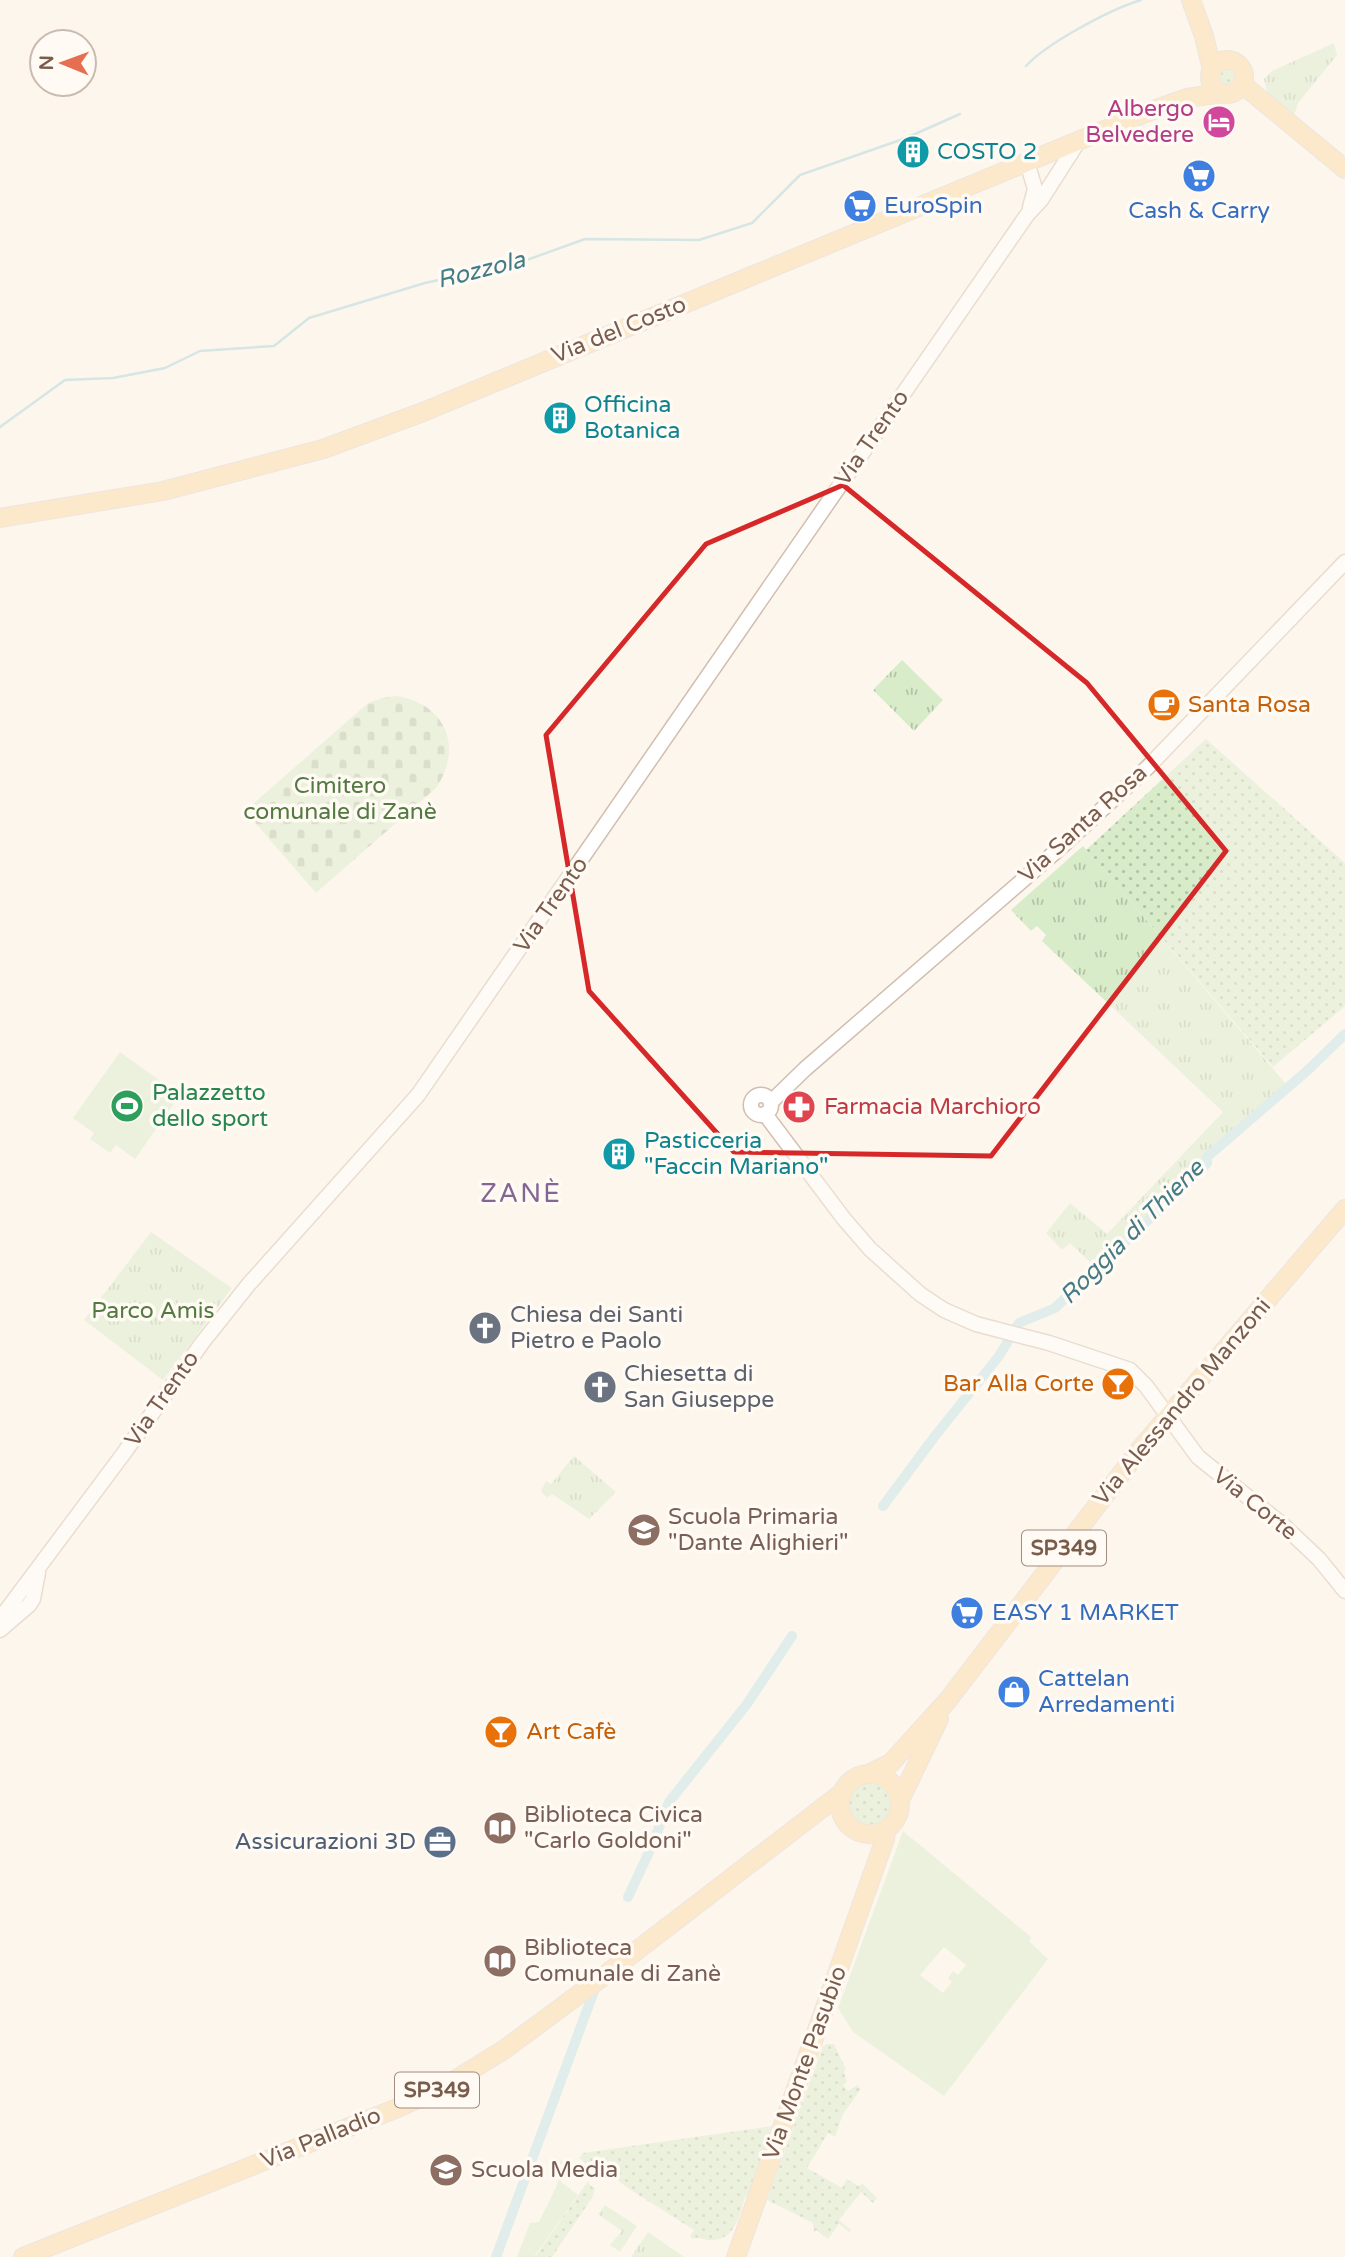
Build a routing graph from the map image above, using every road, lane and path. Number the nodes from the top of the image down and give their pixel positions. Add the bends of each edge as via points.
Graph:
1 (1191, 0) edge
2 (1204, 36) junction
3 (1231, 61) junction
4 (1211, 73) junction
5 (1231, 90) junction
6 (1186, 98) junction
7 (1077, 142) junction
8 (1035, 159) junction
9 (1345, 169) edge
10 (1054, 179) junction
11 (1027, 215) junction
12 (0, 518) edge
13 (1345, 562) edge
14 (766, 1106) joint
15 (1345, 1209) edge
16 (1167, 1416) junction
17 (1345, 1591) edge
18 (8, 1615) edge
19 (0, 1630) edge
20 (932, 1725) junction
21 (901, 1753) junction
22 (914, 1770) junction
23 (869, 1774) junction
24 (843, 1792) junction
25 (900, 1800) junction
26 (797, 1827) junction
27 (852, 1828) junction
28 (886, 1830) junction
29 (873, 1868) junction
30 (23, 2257) edge
31 (736, 2257) edge

1 - 2 main road
2 - 3 main road
2 - 4 main road
3 - 4 main road via 1220,62
3 - 5 main road via 1242,69
4 - 5 main road via 1214,87
4 - 6 main road
5 - 6 main road, Via del Costo
5 - 9 main road via 1273,112
6 - 7 main road, Via del Costo
7 - 8 main road, Via del Costo
7 - 10 street, Via Trento
8 - 10 street via 1052,169
8 - 11 street, Via Trento via 1035,189
8 - 12 main road, Via del Costo via 323,449 163,491
10 - 11 street, Via Trento
11 - 18 street, Via Trento via 418,1095 241,1294
13 - 14 street, Via Santa Rosa via 1148,767
14 - 16 street, Via Corte via 775,1127 844,1219 920,1294 955,1315 1130,1370
15 - 16 main road, Via Alessandro Manzoni / SP349
16 - 17 street, Via Corte via 1198,1457 1284,1526
16 - 20 main road, Via Alessandro Manzoni / SP349
18 - 19 street, Via Trento
20 - 21 main road, Via Alessandro Manzoni / SP349
20 - 22 main road, Via Alessandro Manzoni / SP349
21 - 22 main road
21 - 23 main road, Via Alessandro Manzoni / SP349
22 - 25 main road, Via Alessandro Manzoni / SP349
23 - 24 main road, SP349 via 853,1779
23 - 25 main road via 886,1778
24 - 26 main road, SP349
24 - 27 main road via 840,1808
25 - 28 main road, SP349 via 898,1817
26 - 27 main road, SP349 via 829,1821
26 - 30 main road, Via Palladio / SP349 via 505,2049 442,2088
27 - 28 main road, SP349 via 877,1834
27 - 29 main road via 866,1840
28 - 29 main road, Via Monte Pasubio
29 - 31 main road, Via Monte Pasubio

